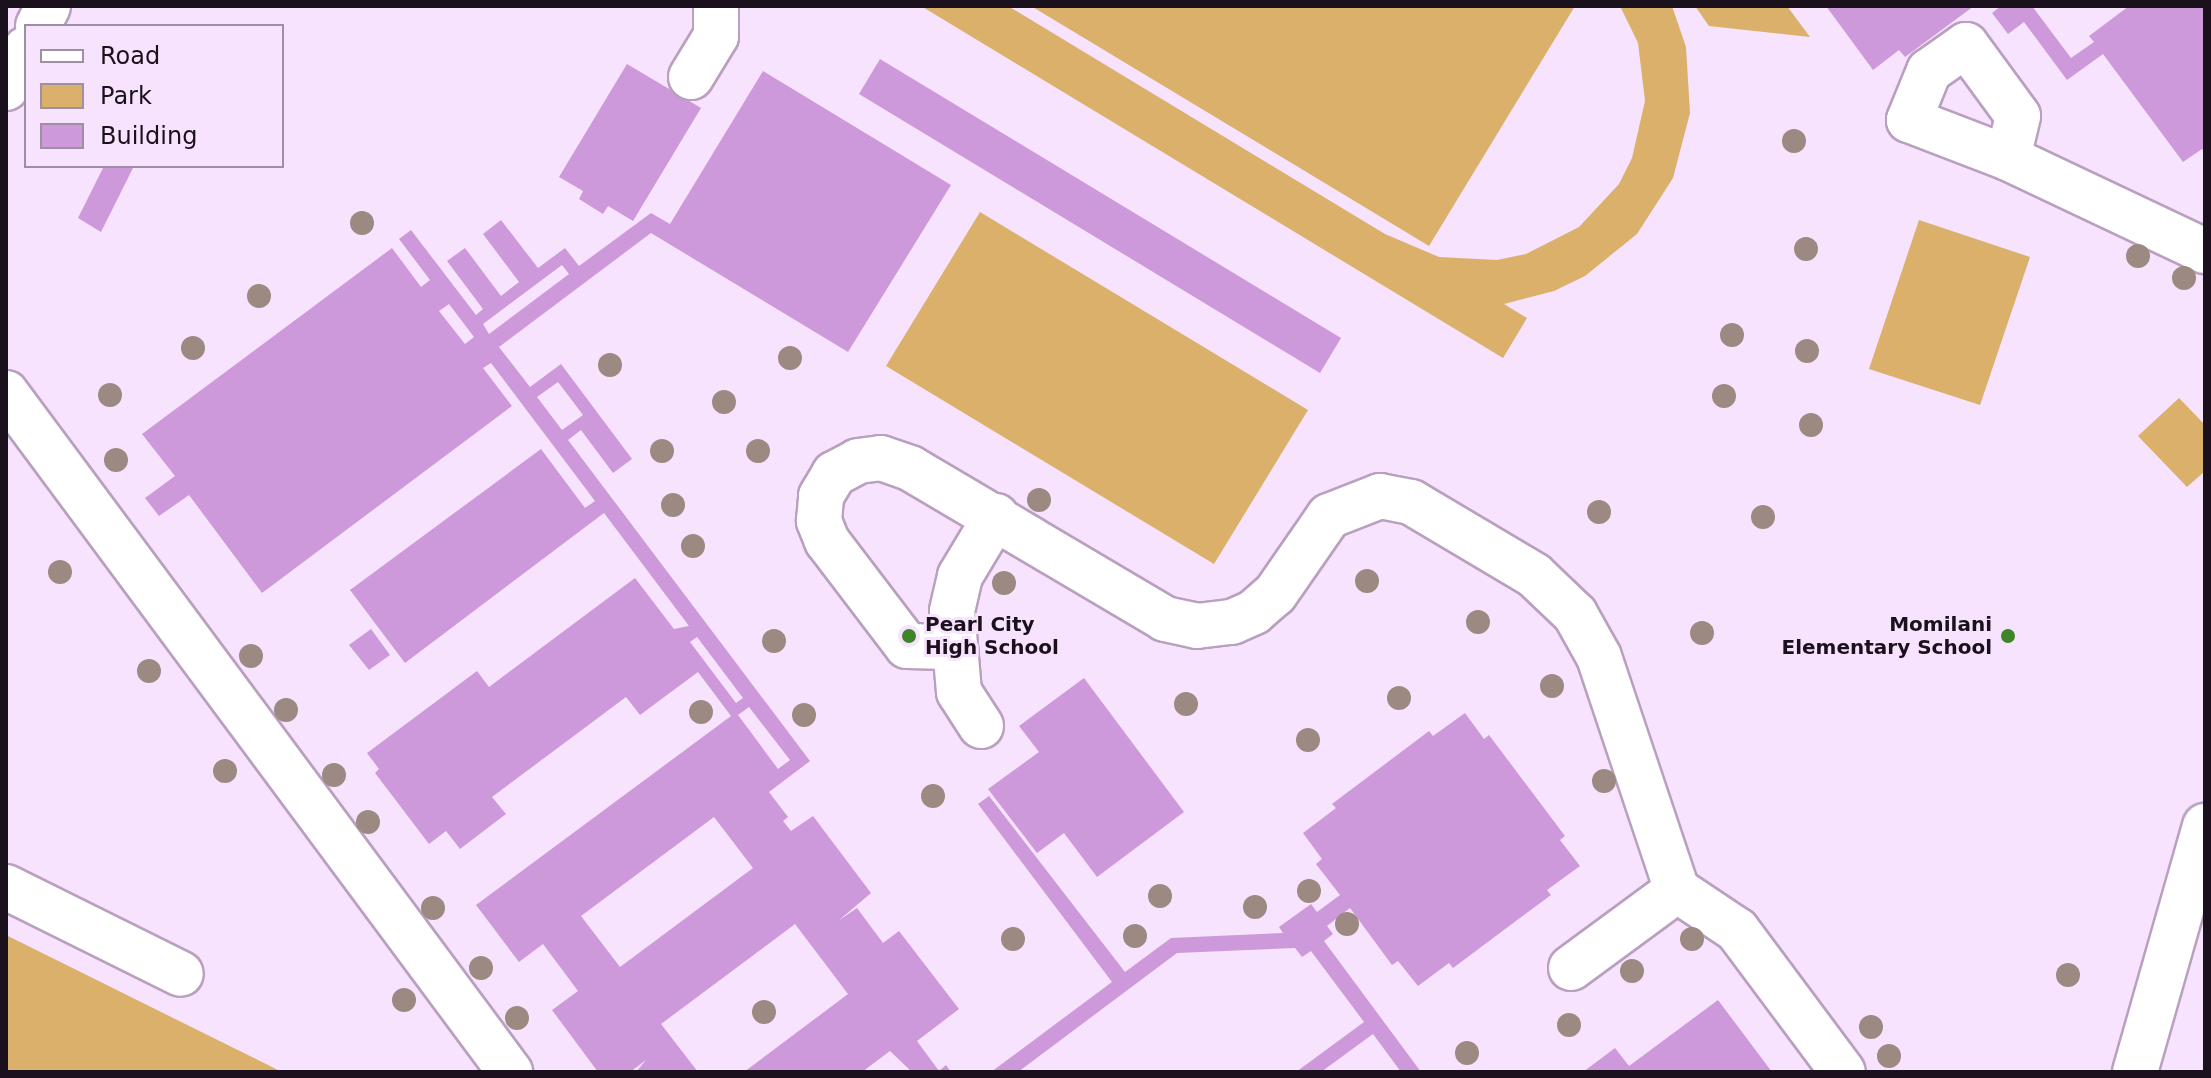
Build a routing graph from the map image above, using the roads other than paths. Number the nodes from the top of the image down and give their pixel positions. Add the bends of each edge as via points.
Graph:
1 (48, 6) edge
2 (716, 6) edge
3 (39, 24) edge
4 (24, 53) edge
5 (691, 77) dead end
6 (6, 88) edge
7 (2008, 158) dead end
8 (2205, 251) edge
9 (6, 393) edge
10 (996, 516) junction
11 (951, 647) junction
12 (981, 726) dead end
13 (2205, 826) edge
14 (6, 887) edge
15 (1677, 890) junction
16 (1571, 968) dead end
17 (181, 974) dead end
18 (510, 1072) edge
19 (1843, 1072) edge
20 (2135, 1072) edge

1 - 3 lane
2 - 5 lane via 716,36
4 - 6 lane
7 - 8 lane
9 - 18 lane
10 - 11 lane via 960,576
10 - 11 lane via 881,458 858,461 834,474 821,496 819,521 827,541 907,646
10 - 15 lane via 1165,619 1197,626 1232,622 1254,612 1275,594 1329,516 1380,496 1411,502 1534,575 1575,614 1599,657
11 - 12 lane via 959,692
13 - 20 lane
14 - 17 lane
15 - 16 lane
15 - 19 lane via 1737,930

